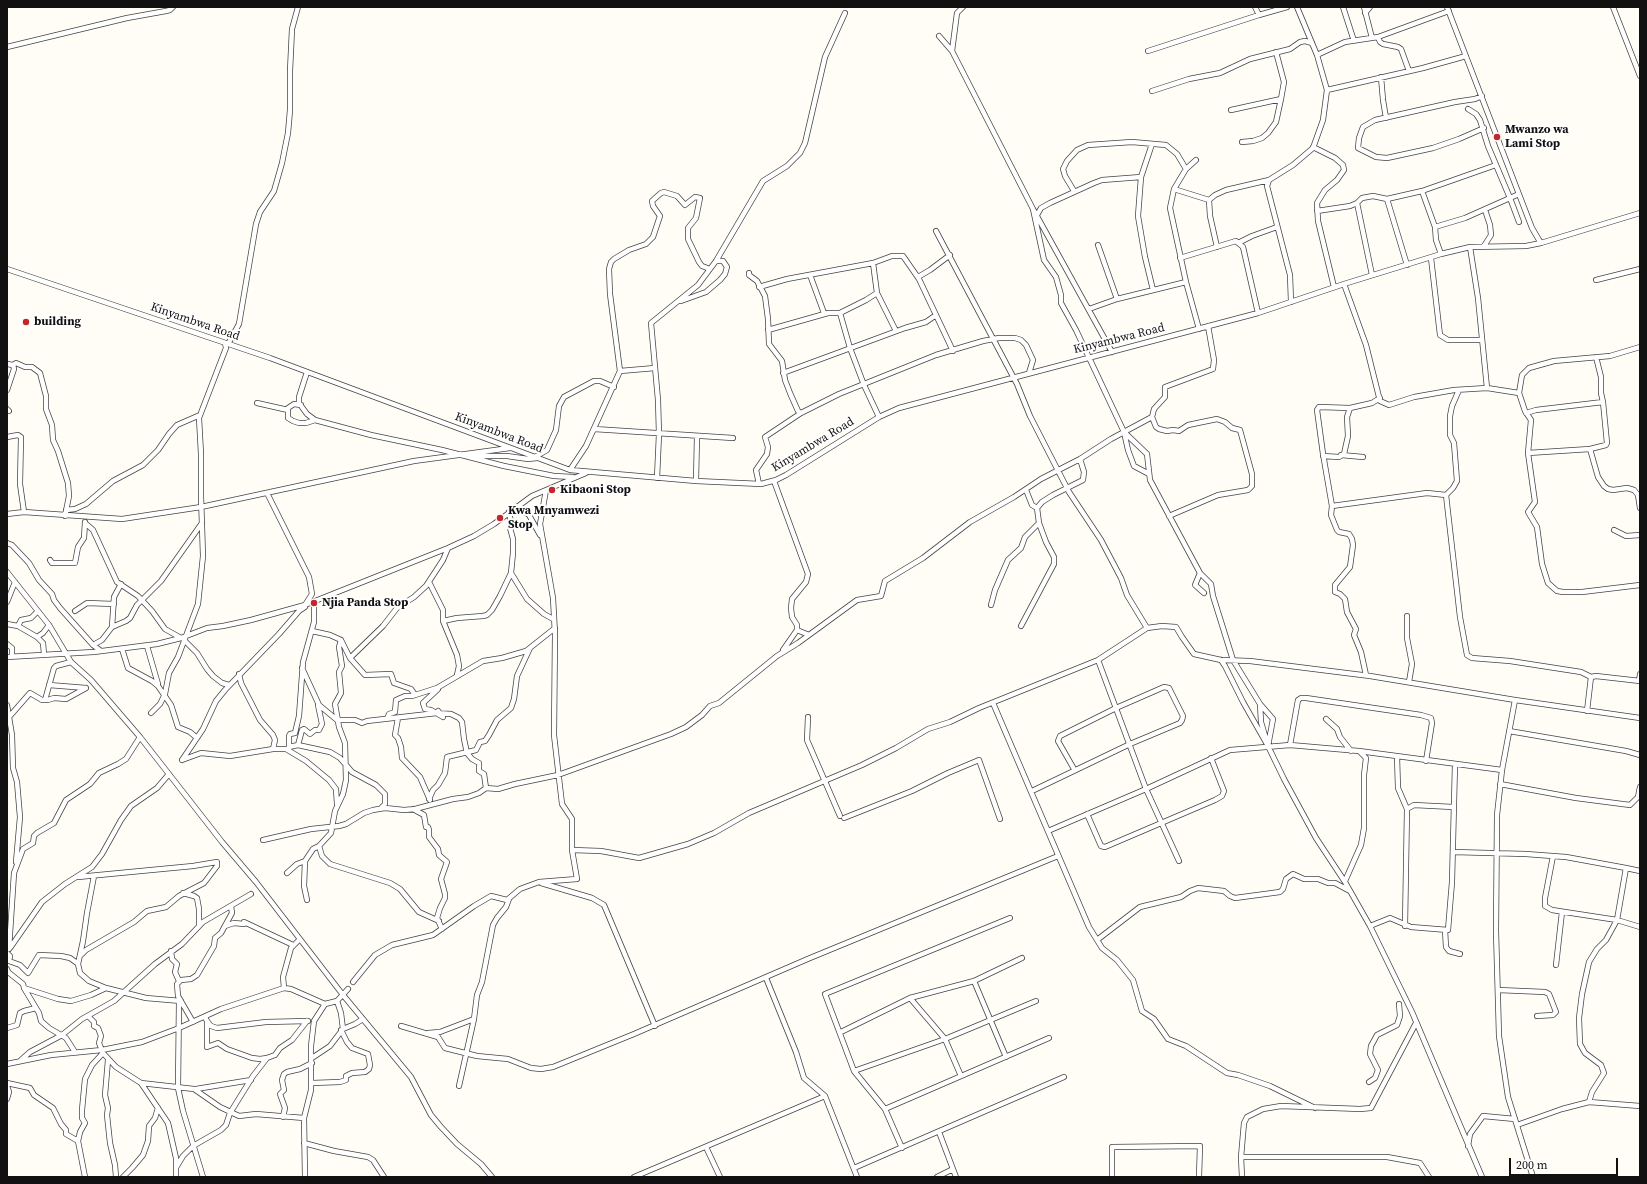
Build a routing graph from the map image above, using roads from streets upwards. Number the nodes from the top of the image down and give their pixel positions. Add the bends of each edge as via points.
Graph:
1 (172, 7) edge
2 (298, 7) edge
3 (963, 7) edge
4 (1256, 7) edge
5 (1287, 7) edge
6 (1297, 7) edge
7 (1343, 7) edge
8 (1364, 7) edge
9 (1370, 7) edge
10 (1613, 7) edge
11 (1448, 9) edge
12 (1366, 12) junction
13 (845, 13) dead end
14 (1259, 15) junction
15 (939, 36) dead end
16 (1378, 37) junction
17 (1372, 38) junction
18 (1354, 41) junction
19 (1312, 43) junction
20 (7, 47) edge
21 (952, 51) junction
22 (1148, 51) dead end
23 (1276, 52) junction
24 (1317, 55) junction
25 (1466, 56) junction
26 (1410, 71) junction
27 (1640, 76) edge
28 (1381, 78) junction
29 (1327, 90) junction
30 (1152, 91) dead end
31 (1482, 96) junction
32 (1281, 99) junction
33 (1468, 109) dead end
34 (1231, 110) dead end
35 (1386, 118) junction
36 (1484, 128) junction
37 (1242, 142) dead end
38 (1152, 144) junction
39 (1313, 147) junction
40 (1196, 160) dead end
41 (1496, 165) junction
42 (1186, 169) junction
43 (1141, 177) junction
44 (1269, 180) junction
45 (1174, 189) junction
46 (1074, 191) junction
47 (1422, 191) junction
48 (1519, 194) junction
49 (1510, 198) junction
50 (1387, 199) junction
51 (1209, 200) junction
52 (1357, 203) junction
53 (1033, 209) junction
54 (1484, 210) junction
55 (1317, 211) junction
56 (1640, 213) edge
57 (1037, 215) junction
58 (1519, 222) dead end
59 (1277, 227) junction
60 (1435, 227) junction
61 (936, 230) dead end
62 (1238, 243) junction
63 (1541, 243) junction
64 (1098, 245) dead end
65 (1484, 246) junction
66 (1217, 247) junction
67 (1470, 247) junction
68 (1441, 254) junction
69 (950, 256) junction
70 (1180, 258) junction
71 (1430, 258) junction
72 (716, 261) junction
73 (873, 263) junction
74 (1407, 265) junction
75 (710, 268) junction
76 (7, 269) edge
77 (1640, 269) edge
78 (749, 272) dead end
79 (810, 275) junction
80 (1372, 275) junction
81 (918, 277) junction
82 (1596, 280) dead end
83 (1186, 282) junction
84 (1344, 284) junction
85 (759, 287) junction
86 (1334, 287) junction
87 (1153, 290) junction
88 (877, 293) junction
89 (1117, 299) junction
90 (678, 302) junction
91 (1291, 302) junction
92 (1089, 309) junction
93 (824, 313) dead end
94 (840, 313) junction
95 (1258, 313) junction
96 (936, 315) junction
97 (1208, 326) junction
98 (1199, 329) junction
99 (768, 330) junction
100 (896, 331) junction
101 (993, 339) junction
102 (1482, 340) junction
103 (226, 343) junction
104 (1640, 347) edge
105 (850, 348) junction
106 (953, 351) junction
107 (1112, 352) junction
108 (1089, 357) junction
109 (1596, 357) junction
110 (7, 364) edge
111 (13, 365) junction
112 (655, 368) junction
113 (620, 371) junction
114 (307, 372) junction
115 (783, 373) junction
116 (1029, 373) junction
117 (1012, 377) junction
118 (864, 385) junction
119 (614, 387) junction
120 (1487, 388) junction
121 (7, 390) edge
122 (1459, 390) junction
123 (1519, 393) junction
124 (1380, 398) junction
125 (1603, 402) junction
126 (257, 403) dead end
127 (301, 405) junction
128 (1350, 408) junction
129 (288, 410) junction
130 (801, 413) junction
131 (1526, 413) junction
132 (200, 415) junction
133 (879, 417) junction
134 (1152, 417) junction
135 (314, 420) junction
136 (594, 429) junction
137 (1124, 432) junction
138 (659, 434) junction
139 (698, 436) junction
140 (7, 437) edge
141 (733, 438) dead end
142 (512, 448) junction
143 (1590, 449) junction
144 (1528, 453) junction
145 (465, 455) junction
146 (1341, 455) junction
147 (1323, 456) junction
148 (537, 457) junction
149 (1363, 457) dead end
150 (1080, 459) junction
151 (570, 470) junction
152 (1058, 470) junction
153 (586, 473) junction
154 (1149, 474) junction
155 (575, 478) junction
156 (657, 478) junction
157 (696, 481) junction
158 (774, 481) junction
159 (759, 484) junction
160 (1067, 488) junction
161 (546, 490) junction
162 (1026, 490) junction
163 (267, 493) junction
164 (1446, 495) junction
165 (1332, 506) junction
166 (201, 507) junction
167 (1037, 508) junction
168 (1640, 508) edge
169 (66, 510) junction
170 (511, 511) junction
171 (24, 512) junction
172 (7, 514) edge
173 (65, 516) junction
174 (1169, 516) junction
175 (84, 517) junction
176 (85, 523) junction
177 (202, 523) junction
178 (1039, 523) junction
179 (1614, 530) dead end
180 (541, 536) junction
181 (1640, 536) edge
182 (7, 543) edge
183 (448, 548) junction
184 (50, 560) dead end
185 (7, 572) edge
186 (510, 572) junction
187 (1200, 573) junction
188 (15, 582) junction
189 (429, 582) junction
190 (121, 584) junction
191 (1640, 585) edge
192 (1204, 593) dead end
193 (141, 600) junction
194 (7, 602) edge
195 (310, 603) junction
196 (114, 604) junction
197 (991, 605) dead end
198 (38, 610) junction
199 (75, 610) dead end
200 (1407, 616) dead end
201 (553, 619) junction
202 (443, 621) junction
203 (7, 624) edge
204 (49, 625) junction
205 (18, 626) junction
206 (1021, 626) dead end
207 (112, 627) junction
208 (554, 628) junction
209 (1147, 628) junction
210 (312, 630) junction
211 (797, 630) junction
212 (809, 635) junction
213 (37, 637) junction
214 (183, 638) junction
215 (341, 640) junction
216 (7, 644) edge
217 (93, 645) junction
218 (148, 646) junction
219 (530, 648) junction
220 (122, 649) junction
221 (101, 651) junction
222 (66, 653) junction
223 (44, 654) junction
224 (780, 654) junction
225 (10, 657) edge
226 (350, 658) junction
227 (1098, 660) junction
228 (1221, 660) junction
229 (1233, 660) junction
230 (71, 662) junction
231 (302, 668) junction
232 (239, 674) junction
233 (1640, 674) edge
234 (457, 675) junction
235 (1366, 675) junction
236 (1591, 677) junction
237 (1640, 681) edge
238 (1409, 682) junction
239 (49, 685) junction
240 (229, 685) junction
241 (442, 685) junction
242 (158, 686) junction
243 (166, 694) junction
244 (415, 695) junction
245 (45, 700) junction
246 (1515, 700) junction
247 (317, 702) junction
248 (993, 703) junction
249 (1260, 704) junction
250 (7, 705) edge
251 (1116, 708) junction
252 (1587, 711) junction
253 (151, 713) dead end
254 (437, 713) junction
255 (9, 717) junction
256 (808, 717) dead end
257 (398, 718) junction
258 (1640, 718) edge
259 (387, 719) junction
260 (1326, 719) dead end
261 (337, 720) junction
262 (1509, 731) junction
263 (140, 737) junction
264 (197, 738) junction
265 (1130, 744) junction
266 (298, 745) junction
267 (1290, 745) junction
268 (1268, 746) junction
269 (289, 748) junction
270 (273, 749) junction
271 (1352, 751) junction
272 (1359, 752) junction
273 (467, 753) junction
274 (1640, 755) edge
275 (1397, 757) junction
276 (1211, 758) junction
277 (1426, 761) junction
278 (1455, 764) junction
279 (346, 765) junction
280 (1074, 770) junction
281 (1502, 770) junction
282 (169, 774) junction
283 (558, 775) junction
284 (824, 781) junction
285 (1500, 784) junction
286 (1640, 787) edge
287 (486, 788) junction
288 (1146, 788) junction
289 (1032, 791) junction
290 (429, 799) junction
291 (431, 804) junction
292 (337, 806) junction
293 (1453, 807) junction
294 (379, 809) junction
295 (413, 809) junction
296 (1407, 809) junction
297 (1087, 814) junction
298 (1000, 819) dead end
299 (1162, 823) junction
300 (332, 828) junction
301 (1048, 831) junction
302 (263, 840) dead end
303 (319, 846) junction
304 (572, 850) junction
305 (1453, 852) junction
306 (1496, 853) junction
307 (1058, 856) junction
308 (1553, 856) junction
309 (305, 861) junction
310 (1179, 861) dead end
311 (1626, 868) junction
312 (16, 869) junction
313 (1640, 871) edge
314 (287, 873) dead end
315 (94, 876) junction
316 (78, 877) junction
317 (1345, 881) junction
318 (539, 882) junction
319 (1350, 890) junction
320 (183, 893) junction
321 (251, 894) dead end
322 (509, 899) junction
323 (307, 900) dead end
324 (231, 906) junction
325 (1562, 912) junction
326 (1010, 918) dead end
327 (1618, 920) junction
328 (439, 921) junction
329 (199, 925) junction
330 (225, 926) junction
331 (1370, 926) junction
332 (1405, 926) junction
333 (1640, 927) edge
334 (442, 929) junction
335 (1445, 930) junction
336 (300, 939) junction
337 (1097, 940) junction
338 (293, 945) junction
339 (8, 951) edge
340 (171, 951) junction
341 (1460, 954) dead end
342 (80, 955) junction
343 (1022, 958) dead end
344 (77, 963) dead end
345 (1556, 965) dead end
346 (7, 969) edge
347 (766, 978) junction
348 (179, 981) junction
349 (353, 982) dead end
350 (974, 982) junction
351 (24, 988) junction
352 (106, 988) junction
353 (284, 988) junction
354 (348, 989) dead end
355 (1498, 990) junction
356 (123, 992) junction
357 (343, 995) junction
358 (910, 998) junction
359 (180, 1001) junction
360 (336, 1001) junction
361 (1036, 1001) dead end
362 (325, 1004) junction
363 (1399, 1004) dead end
364 (36, 1008) junction
365 (88, 1016) junction
366 (1537, 1016) dead end
367 (474, 1018) junction
368 (206, 1019) junction
369 (363, 1019) junction
370 (991, 1020) junction
371 (307, 1021) junction
372 (314, 1021) junction
373 (193, 1022) junction
374 (1416, 1023) junction
375 (401, 1026) dead end
376 (655, 1026) junction
377 (7, 1028) edge
378 (180, 1028) junction
379 (342, 1029) junction
380 (423, 1032) junction
381 (840, 1032) junction
382 (62, 1035) junction
383 (1049, 1038) dead end
384 (945, 1039) junction
385 (103, 1051) junction
386 (75, 1052) junction
387 (466, 1053) junction
388 (1006, 1057) junction
389 (267, 1058) junction
390 (21, 1060) junction
391 (108, 1060) junction
392 (312, 1061) junction
393 (7, 1064) edge
394 (854, 1071) junction
395 (961, 1076) junction
396 (1064, 1077) dead end
397 (251, 1080) junction
398 (1369, 1082) dead end
399 (141, 1083) junction
400 (7, 1084) edge
401 (312, 1084) junction
402 (459, 1086) dead end
403 (178, 1088) junction
404 (194, 1089) junction
405 (825, 1096) junction
406 (7, 1099) edge
407 (1590, 1102) junction
408 (1640, 1106) edge
409 (158, 1108) junction
410 (1315, 1108) junction
411 (885, 1109) junction
412 (230, 1113) junction
413 (283, 1117) junction
414 (304, 1118) junction
415 (1515, 1119) junction
416 (1517, 1125) junction
417 (939, 1132) junction
418 (78, 1141) junction
419 (304, 1142) junction
420 (193, 1146) junction
421 (1468, 1146) junction
422 (706, 1147) junction
423 (902, 1148) junction
424 (1241, 1157) junction
425 (176, 1168) junction
426 (854, 1168) junction
427 (953, 1169) junction
428 (85, 1177) edge
429 (116, 1177) edge
430 (123, 1177) edge
431 (176, 1177) edge
432 (203, 1177) edge
433 (305, 1177) edge
434 (384, 1177) edge
435 (492, 1177) edge
436 (634, 1177) edge
437 (720, 1177) edge
438 (857, 1177) edge
439 (937, 1177) edge
440 (956, 1177) edge
441 (1112, 1177) edge
442 (1200, 1177) edge
443 (1242, 1177) edge
444 (1429, 1177) edge
445 (1482, 1177) edge
446 (1533, 1177) edge

1 - 20 street via 166,11
2 - 103 street via 292,29 290,110 282,163 274,191 260,212 256,224 239,324
3 - 21 street via 957,13
4 - 14 street
5 - 14 street
6 - 19 street
7 - 18 street
8 - 12 street
9 - 12 street
10 - 27 street
11 - 16 street
11 - 25 street
12 - 17 street
13 - 72 street via 825,57 805,143 800,153 787,166 763,181
14 - 22 street
15 - 21 street
16 - 17 street
16 - 26 street via 1383,44 1401,49
17 - 18 street
18 - 24 street via 1345,42
19 - 23 street via 1300,42 1290,49
19 - 24 street
21 - 53 street
23 - 30 street via 1250,59 1220,73 1189,79
23 - 32 street via 1284,82
24 - 29 street
25 - 26 street
25 - 31 street
26 - 28 street
28 - 29 street
28 - 35 street
29 - 39 street via 1323,120
31 - 35 street
31 - 48 street
32 - 34 street
32 - 37 street via 1276,122 1268,133 1262,138
33 - 36 street via 1476,114
35 - 36 street via 1375,120 1363,127 1358,144 1360,150 1376,157 1387,158 1433,148
36 - 41 street
38 - 42 street via 1171,148
38 - 43 street
38 - 46 street via 1132,142 1088,145 1076,150 1063,169
39 - 44 street via 1293,165
39 - 55 street via 1335,158 1344,170 1338,180 1325,190 1317,203
40 - 42 street
41 - 47 street
41 - 49 street
42 - 45 street
43 - 46 street via 1102,180
43 - 87 street via 1138,216
44 - 51 street via 1226,190
44 - 59 street via 1267,186
45 - 51 street
45 - 70 street via 1170,208
46 - 57 street via 1041,208
47 - 50 street
47 - 60 street
48 - 49 street
48 - 63 street via 1534,233
49 - 54 street
49 - 58 street
50 - 52 street via 1373,196 1362,198
50 - 74 street
51 - 66 street
52 - 55 street
52 - 80 street
53 - 57 street
53 - 108 street via 1044,260 1056,277 1061,303
54 - 60 street
54 - 65 street via 1491,235
55 - 86 street
56 - 63 street, Kinyambwa Road
57 - 92 street
59 - 62 street
59 - 91 street via 1290,275
60 - 68 street
61 - 69 street
62 - 66 street via 1236,241
62 - 95 street via 1243,247
63 - 65 street, Kinyambwa Road via 1526,246
64 - 89 street
65 - 67 street, Kinyambwa Road
66 - 70 street
67 - 68 street, Kinyambwa Road
67 - 102 street
68 - 71 street, Kinyambwa Road
69 - 81 street
69 - 101 street
70 - 83 street
71 - 74 street, Kinyambwa Road
71 - 102 street via 1440,334 1448,340
72 - 75 street
72 - 90 street via 723,262 727,267 720,280 706,292
73 - 79 street
73 - 81 street via 892,256 903,256
73 - 88 street
74 - 80 street, Kinyambwa Road
75 - 90 street via 698,285
75 - 113 street via 702,266 688,239 688,228 696,218 700,198 695,197 685,205 677,196 662,192 652,201 660,216 653,237 644,245 614,259 609,269
76 - 103 street, Kinyambwa Road
77 - 82 street
78 - 85 street
79 - 85 street
79 - 93 street
80 - 84 street, Kinyambwa Road
81 - 96 street
83 - 87 street
83 - 98 street
84 - 86 street, Kinyambwa Road
84 - 124 street via 1366,345
85 - 99 street via 764,296
86 - 91 street, Kinyambwa Road
87 - 89 street
88 - 94 street
88 - 100 street
89 - 92 street
90 - 112 street via 651,323
91 - 95 street, Kinyambwa Road
92 - 107 street
94 - 99 street via 828,313
94 - 105 street
95 - 97 street, Kinyambwa Road
96 - 100 street via 926,322
96 - 106 street
97 - 98 street, Kinyambwa Road
97 - 134 street via 1214,360 1213,369 1165,387 1165,397 1154,409
98 - 107 street, Kinyambwa Road
99 - 115 street via 769,344 782,361
100 - 105 street
101 - 106 street
101 - 116 street via 1008,337 1021,340 1033,360
101 - 117 street
102 - 120 street
103 - 114 street, Kinyambwa Road
103 - 132 street
104 - 109 street via 1610,356
105 - 115 street
105 - 118 street
106 - 118 street via 936,355
107 - 108 street, Kinyambwa Road
108 - 116 street, Kinyambwa Road
108 - 137 street
109 - 123 street via 1554,361 1529,368 1522,375
109 - 125 street
110 - 111 street
111 - 121 street
111 - 169 street via 16,363 32,367 40,373 46,396 46,409 52,425 52,440 68,483
112 - 113 street
112 - 138 street
113 - 119 street
114 - 127 street via 299,397
114 - 142 street, Kinyambwa Road
115 - 130 street
116 - 117 street, Kinyambwa Road
117 - 133 street, Kinyambwa Road via 899,408
117 - 152 street
118 - 130 street
118 - 133 street
119 - 136 street
119 - 148 street via 594,381 564,397 559,406 556,430 547,450
120 - 122 street
120 - 123 street
122 - 124 street via 1414,397 1389,405 1380,401
122 - 164 street via 1450,416 1450,435 1454,443 1457,481
123 - 131 street
124 - 128 street via 1372,403
125 - 131 street
125 - 143 street via 1607,443 1603,447
126 - 129 street
127 - 129 street via 291,405
127 - 135 street
128 - 146 street via 1347,417 1348,436 1344,454
128 - 147 street via 1319,407 1317,410
129 - 135 street via 288,418 293,421 306,423
130 - 159 street via 765,437 767,454 756,470
131 - 144 street via 1531,420
132 - 166 street
132 - 169 street via 176,425 158,450 143,464 113,481 86,504
133 - 158 street, Kinyambwa Road
134 - 137 street
134 - 174 street via 1159,430 1179,431 1188,425 1217,419 1240,430 1252,474 1252,486 1248,490 1218,494
135 - 145 street
136 - 138 street
136 - 151 street
137 - 150 street
137 - 154 street via 1134,466
137 - 154 street via 1148,454
138 - 139 street
138 - 156 street
139 - 141 street
139 - 157 street
140 - 171 street via 21,437 20,484
142 - 145 street
142 - 148 street, Kinyambwa Road
143 - 144 street
143 - 168 street via 1598,476 1604,486 1613,490 1634,490 1638,495
144 - 191 street via 1534,502 1528,512 1537,527 1542,564 1548,583 1557,591 1563,592
145 - 148 street via 528,459
145 - 155 street via 504,466
145 - 163 street via 414,461
146 - 147 street
146 - 149 street
147 - 165 street
148 - 151 street, Kinyambwa Road
150 - 152 street
150 - 160 street via 1084,472 1083,480
151 - 153 street, Kinyambwa Road
152 - 160 street
152 - 162 street
153 - 155 street
153 - 156 street, Kinyambwa Road
154 - 174 street
155 - 161 street
156 - 157 street, Kinyambwa Road
157 - 159 street, Kinyambwa Road
158 - 159 street, Kinyambwa Road
158 - 211 street via 808,574 806,582 792,599 791,608
160 - 167 street
160 - 209 street via 1100,540
161 - 170 street via 532,496
161 - 180 street via 540,516
162 - 167 street via 1032,505
162 - 212 street via 970,522 923,558 885,581 881,596 857,600
163 - 166 street
163 - 195 street via 309,578 312,594
164 - 165 street via 1427,493
164 - 236 street via 1467,655 1472,658 1581,672
165 - 235 street via 1331,515 1337,530 1349,534 1353,545 1350,567 1335,585 1335,592 1345,599 1347,612 1356,629 1354,635
166 - 175 street via 122,519
166 - 177 street
167 - 178 street
169 - 173 street
170 - 180 street via 524,511 529,515
170 - 183 street via 484,531
170 - 186 street via 510,528 514,553
171 - 172 street
171 - 173 street
173 - 175 street
174 - 187 street
175 - 176 street
176 - 184 street via 84,538 78,547 74,563 52,563
176 - 190 street via 93,530 114,577
177 - 193 street via 161,581
177 - 214 street via 200,595
178 - 197 street via 1025,537 1021,548 1008,560
178 - 206 street via 1054,557 1054,564
179 - 181 street via 1626,536
180 - 201 street via 551,588
182 - 217 street via 30,563 60,608
183 - 189 street
183 - 195 street
185 - 188 street
186 - 201 street via 527,599
186 - 202 street via 500,596 488,615
187 - 192 street via 1195,586
187 - 229 street via 1211,584
188 - 194 street
188 - 198 street
189 - 202 street via 443,610
189 - 226 street via 420,592 397,608
190 - 193 street
190 - 196 street via 114,597
193 - 207 street via 126,621
193 - 214 street via 165,629
195 - 210 street via 315,618
195 - 214 street via 251,620 207,628
195 - 232 street via 298,611
196 - 199 street via 87,603
196 - 207 street
198 - 204 street
198 - 205 street via 31,618 21,620
200 - 238 street via 1407,638 1412,664
201 - 208 street
202 - 234 street via 458,659
203 - 205 street
204 - 213 street via 44,633
204 - 222 street
205 - 213 street
207 - 217 street via 102,640
208 - 219 street
208 - 283 street via 554,723
209 - 227 street
209 - 228 street via 1176,626 1194,654
210 - 215 street
210 - 231 street
211 - 212 street
211 - 224 street
212 - 224 street
213 - 223 street via 42,643
214 - 218 street
214 - 240 street via 197,653 207,670 222,683
214 - 243 street via 178,657 169,673
215 - 226 street
215 - 261 street via 341,693 335,704
216 - 225 street via 12,648
217 - 221 street
218 - 220 street
218 - 242 street
219 - 234 street via 502,658 483,661
219 - 273 street via 517,676 511,708 497,720 485,741 480,742 476,750
220 - 221 street
220 - 242 street via 128,668
221 - 222 street
222 - 223 street
222 - 230 street
223 - 225 street
224 - 283 street via 686,727
226 - 244 street via 365,675 391,674 394,683 411,689
227 - 248 street
227 - 251 street
228 - 229 street
228 - 268 street
229 - 235 street
229 - 249 street
230 - 239 street via 56,666
230 - 263 street via 91,680
231 - 247 street
231 - 269 street via 300,716 295,733 289,736
232 - 240 street
232 - 270 street via 260,720 273,735
233 - 237 street
234 - 241 street
235 - 238 street
236 - 237 street
236 - 252 street
238 - 246 street
239 - 245 street
239 - 245 street via 86,688 66,699
240 - 264 street via 212,707
241 - 244 street
241 - 254 street via 422,704 425,709 443,717 438,710
242 - 243 street
243 - 253 street
243 - 264 street via 178,727
244 - 259 street via 396,700 395,712 389,714
245 - 255 street via 30,693
246 - 252 street
246 - 262 street
247 - 261 street
247 - 266 street via 322,724 319,730 310,734 302,730
248 - 284 street via 928,729 868,762
248 - 289 street
249 - 268 street via 1261,722
249 - 268 street via 1273,719
250 - 255 street
251 - 265 street
251 - 265 street via 1164,687 1171,690 1183,716 1176,725
251 - 280 street via 1060,736 1058,741
252 - 258 street
254 - 257 street
254 - 273 street via 451,714 462,720
255 - 312 street via 20,817
256 - 284 street via 807,740
257 - 259 street
257 - 290 street via 395,735 401,747 402,758 420,777
259 - 261 street via 362,723 355,720
260 - 271 street via 1337,729 1340,737
261 - 279 street via 345,743
262 - 274 street
262 - 281 street
263 - 282 street
263 - 312 street via 126,759 99,773 90,784 66,800 54,823 37,833 33,843 23,849
264 - 270 street via 182,760 201,753 230,756
265 - 280 street
265 - 288 street
266 - 269 street
266 - 279 street via 330,752
267 - 268 street
267 - 271 street
267 - 277 street via 1298,700 1306,698 1431,718
268 - 276 street via 1230,750
268 - 317 street via 1316,838
269 - 270 street
269 - 292 street via 329,780 336,789
271 - 272 street
272 - 275 street
272 - 317 street via 1366,758 1364,828 1361,845
273 - 287 street via 479,763 479,771 484,774
273 - 290 street via 447,757 446,773
275 - 277 street
275 - 296 street via 1398,788
276 - 288 street
276 - 299 street via 1224,791 1222,796
277 - 278 street
278 - 281 street
278 - 293 street
279 - 292 street via 344,787
279 - 294 street via 352,772 376,785 385,794 385,804
280 - 289 street
281 - 285 street
282 - 316 street via 157,788 131,806 120,820 99,858
282 - 336 street
283 - 287 street via 498,789
283 - 304 street via 562,804 572,818
284 - 298 street via 842,817 912,791 979,760
284 - 304 street via 698,840 653,855 639,858 601,851
285 - 286 street via 1630,805 1638,797
285 - 306 street
287 - 291 street via 468,797
288 - 297 street
288 - 299 street
289 - 301 street
290 - 291 street
291 - 295 street
292 - 300 street
293 - 296 street via 1414,805
293 - 305 street
294 - 295 street
294 - 300 street via 366,812 346,824
295 - 328 street via 424,815 429,837 438,848 439,855 447,862 441,878 445,894 438,913
296 - 332 street
297 - 299 street via 1101,846 1105,848
297 - 301 street
299 - 310 street
300 - 302 street via 311,829
300 - 303 street via 331,833
301 - 307 street
303 - 309 street via 313,849
303 - 328 street via 322,856 330,864 390,882 400,889 419,912
304 - 318 street via 577,879
305 - 306 street
305 - 335 street via 1448,930
306 - 308 street
306 - 355 street
307 - 337 street
307 - 347 street
308 - 311 street
308 - 325 street via 1545,898 1546,906
309 - 314 street
309 - 323 street via 304,886
311 - 313 street
311 - 327 street
312 - 339 street
315 - 316 street
315 - 320 street via 218,862 206,882
315 - 342 street
316 - 339 street via 42,902
317 - 319 street
318 - 322 street via 520,889
318 - 376 street via 588,897 604,905
319 - 331 street
319 - 337 street via 1335,883 1293,874 1286,879 1280,892 1235,898 1224,891 1198,888 1181,897 1140,907
320 - 329 street via 197,898
320 - 342 street via 166,907 147,911 134,922
321 - 324 street
322 - 334 street via 491,896
322 - 367 street via 493,925
324 - 329 street
324 - 330 street via 232,913
325 - 327 street
325 - 345 street
326 - 381 street via 825,994
327 - 333 street
327 - 407 street via 1589,962 1582,994 1579,1018 1580,1044 1585,1053 1601,1065 1603,1070 1603,1076 1592,1092
328 - 334 street
329 - 340 street via 187,940
330 - 338 street via 234,922 244,922
330 - 348 street via 215,938 214,946 197,975
331 - 332 street via 1388,918
331 - 374 street
332 - 335 street
334 - 349 street via 428,938 382,950 370,960
335 - 341 street via 1446,946 1449,951
336 - 338 street
336 - 357 street
337 - 410 street via 1133,980 1142,1011 1154,1019 1168,1039 1186,1046 1227,1073 1270,1086
338 - 353 street via 283,977
339 - 344 street via 9,961 20,965 28,973 39,955 61,956
340 - 348 street via 172,959 177,964 175,972
340 - 356 street
342 - 352 street via 78,964 82,975
343 - 350 street
346 - 351 street
347 - 376 street
347 - 405 street via 804,1078
348 - 359 street via 177,990
350 - 358 street
350 - 370 street
351 - 352 street via 71,1001
351 - 364 street
352 - 356 street
353 - 362 street
353 - 368 street via 221,1009
354 - 357 street
355 - 366 street via 1549,994 1556,1012 1553,1016
355 - 415 street via 1501,1057
356 - 359 street via 146,998
356 - 365 street
357 - 360 street
357 - 369 street
358 - 381 street
358 - 384 street
359 - 373 street
359 - 378 street
360 - 362 street
360 - 379 street via 340,1009
361 - 370 street
362 - 372 street
363 - 398 street via 1400,1016 1397,1025 1377,1035 1371,1046 1370,1054 1378,1070 1375,1078
364 - 377 street via 20,1013 17,1025
364 - 382 street via 41,1021
365 - 382 street
365 - 385 street via 98,1028 101,1036 99,1043
367 - 380 street via 440,1032
367 - 387 street
368 - 371 street via 211,1026 217,1028 266,1022
368 - 373 street
368 - 389 street via 207,1047 218,1043 252,1058
369 - 379 street
369 - 435 street via 411,1077 431,1115
370 - 384 street
370 - 388 street
371 - 372 street
371 - 389 street via 288,1043 275,1055
372 - 392 street
373 - 378 street
374 - 410 street via 1371,1108
374 - 421 street
375 - 380 street
376 - 387 street via 553,1067 541,1069 508,1059
378 - 385 street via 142,1042
378 - 403 street
379 - 392 street via 330,1046
379 - 401 street via 352,1048 368,1054 369,1069 365,1072 352,1073 340,1082
380 - 387 street via 438,1037 445,1048
381 - 394 street
382 - 386 street
382 - 390 street via 30,1052
383 - 388 street
384 - 394 street
384 - 395 street
385 - 386 street
385 - 391 street
385 - 418 street via 85,1079 82,1118 85,1123
386 - 390 street
387 - 402 street
388 - 395 street
389 - 397 street
390 - 393 street
391 - 399 street
391 - 429 street via 105,1095
392 - 401 street
392 - 413 street via 300,1069 284,1074 284,1090 280,1094 285,1108
394 - 411 street
395 - 411 street
396 - 417 street
397 - 404 street
397 - 412 street
399 - 403 street
399 - 409 street
400 - 406 street
400 - 418 street via 30,1088 34,1095 53,1108 66,1134
401 - 414 street
403 - 404 street
403 - 420 street
404 - 412 street
405 - 422 street
405 - 426 street
407 - 408 street
407 - 416 street via 1562,1108
409 - 425 street via 168,1123
409 - 430 street via 149,1126 148,1141 143,1155
410 - 424 street via 1281,1106 1247,1117 1244,1123
411 - 423 street
412 - 413 street via 239,1116 256,1114
412 - 420 street via 226,1125 221,1130
413 - 414 street
414 - 419 street
415 - 416 street
415 - 421 street via 1483,1116 1470,1134
416 - 446 street
417 - 423 street
417 - 427 street
418 - 428 street
419 - 433 street
419 - 434 street via 368,1157 374,1160
420 - 425 street
420 - 432 street
421 - 445 street
422 - 436 street
422 - 437 street
423 - 426 street
424 - 443 street
424 - 444 street via 1387,1157 1420,1163
425 - 431 street
426 - 438 street
427 - 439 street
427 - 440 street
441 - 442 street via 1112,1147 1200,1146

